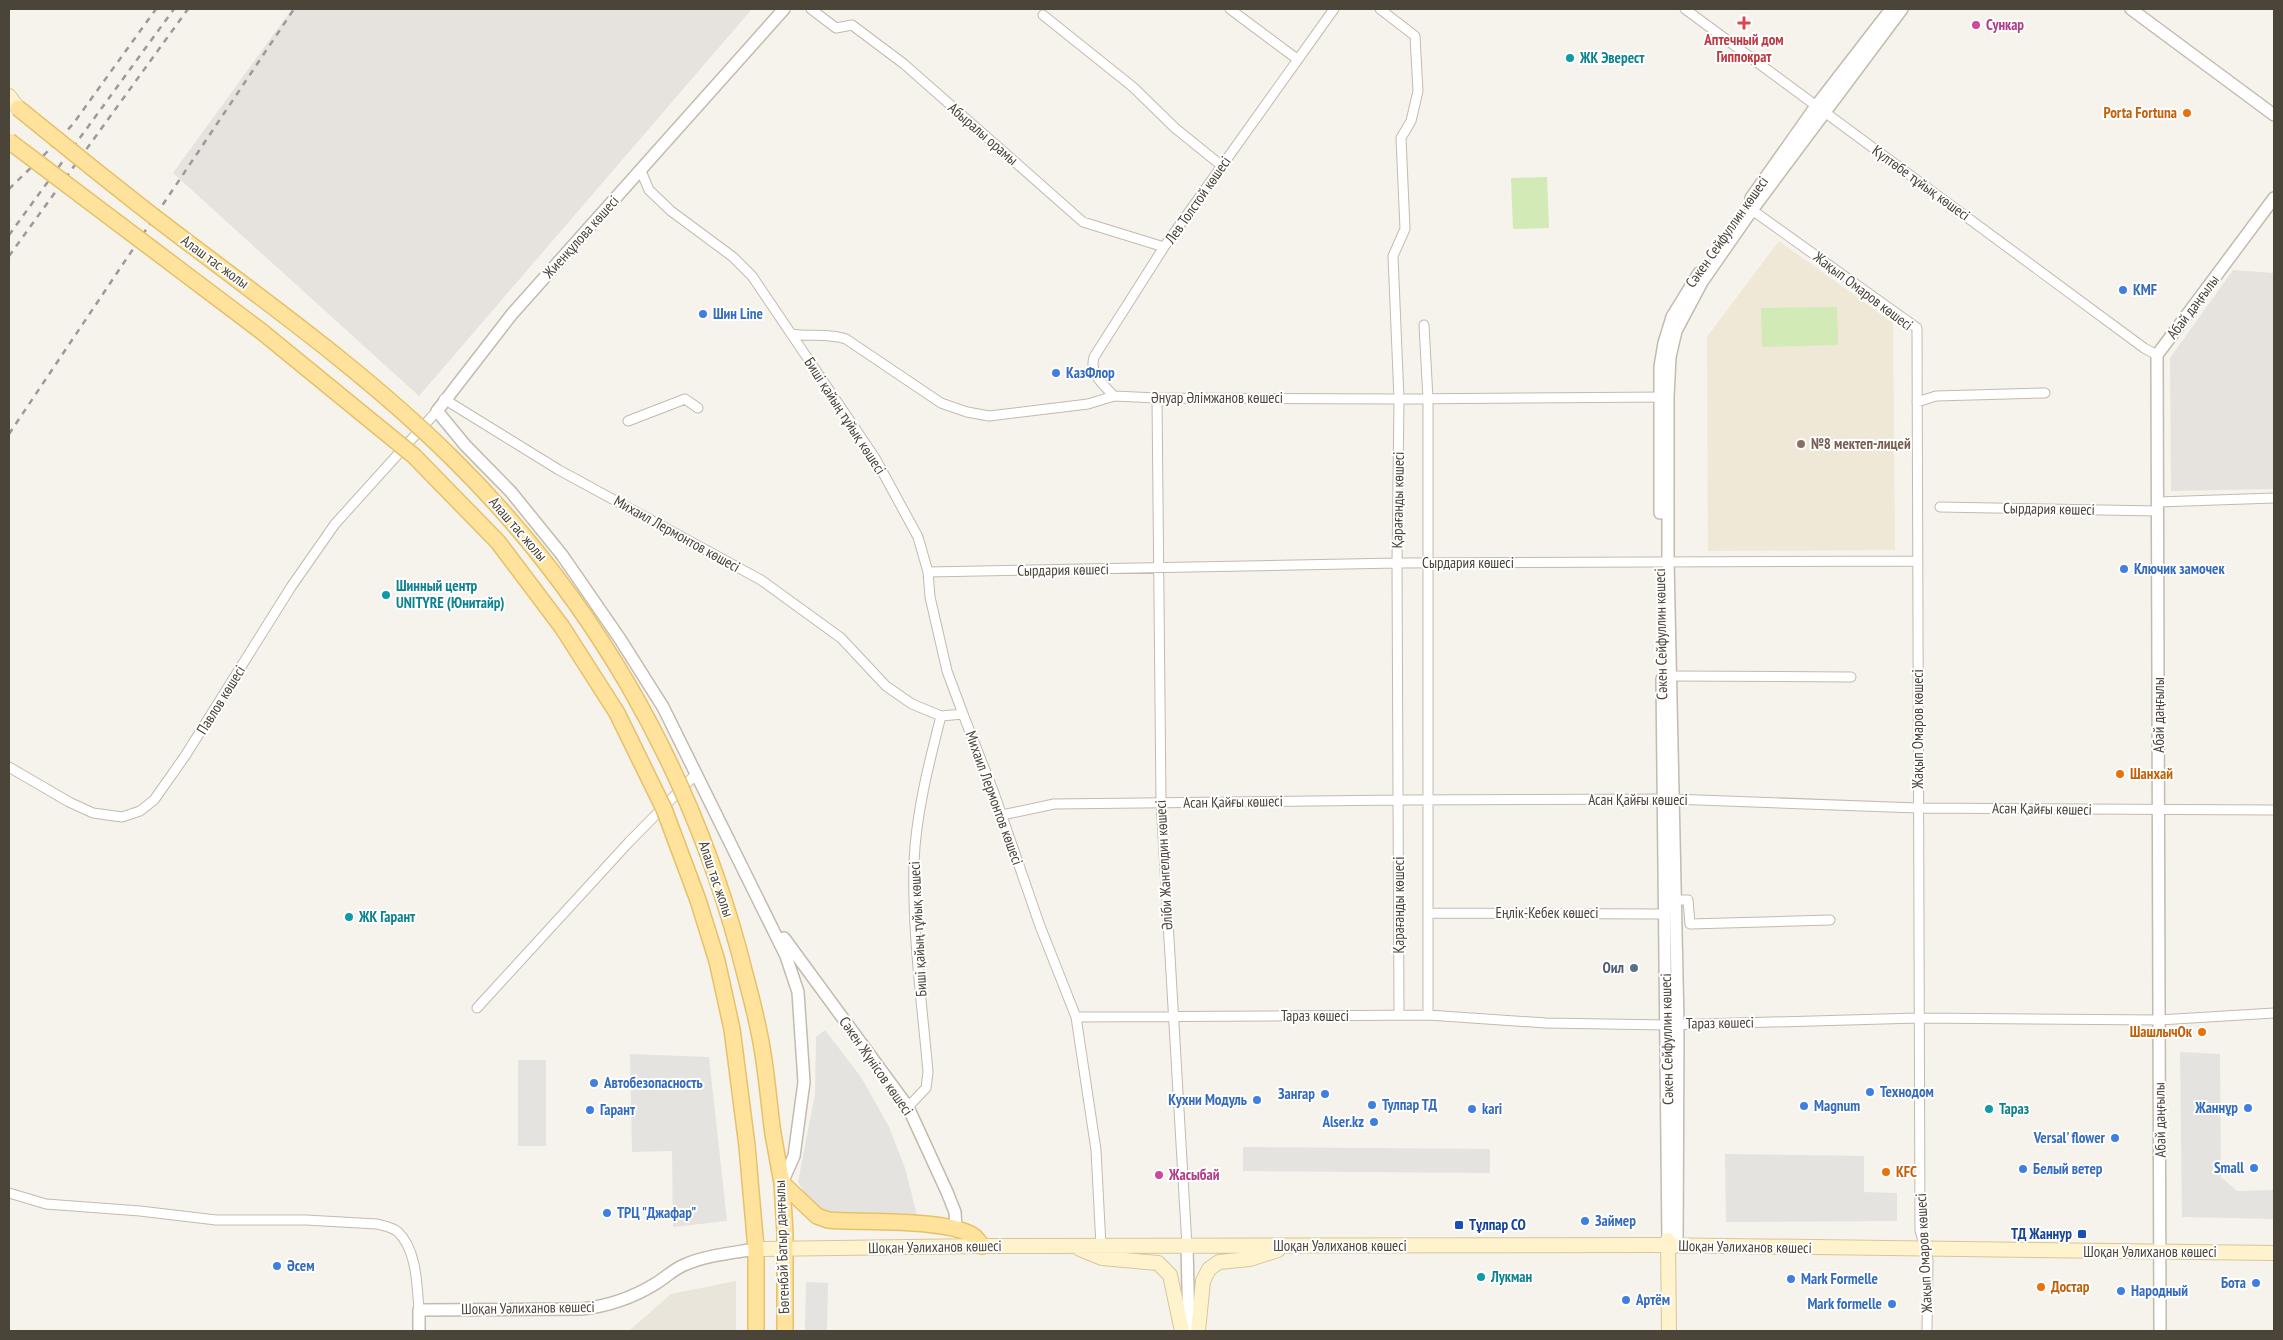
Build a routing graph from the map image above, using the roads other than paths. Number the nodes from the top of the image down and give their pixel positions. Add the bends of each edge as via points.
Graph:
1 (784, 9) edge
2 (812, 9) edge
3 (1230, 9) edge
4 (1334, 9) edge
5 (1380, 9) edge
6 (1685, 9) edge
7 (1891, 9) edge
8 (1902, 9) edge
9 (2130, 9) edge
10 (1043, 15) dead end
11 (1297, 59) junction
12 (12, 102) edge
13 (1820, 110) junction
14 (2274, 115) edge
15 (9, 141) edge
16 (1222, 166) junction
17 (641, 171) junction
18 (2274, 198) edge
19 (1752, 210) junction
20 (1164, 247) junction
21 (1424, 325) dead end
22 (791, 334) junction
23 (2157, 355) junction
24 (2045, 394) dead end
25 (1114, 396) junction
26 (1664, 397) junction
27 (1157, 398) junction
28 (1428, 398) junction
29 (444, 399) junction
30 (1399, 399) junction
31 (1916, 402) junction
32 (698, 408) dead end
33 (437, 411) junction
34 (628, 422) dead end
35 (384, 470) joint
36 (2274, 498) edge
37 (2158, 506) junction
38 (1940, 507) dead end
39 (1664, 561) junction
40 (1918, 561) junction
41 (1397, 563) junction
42 (1429, 563) junction
43 (1159, 568) junction
44 (928, 572) junction
45 (1670, 676) junction
46 (1851, 677) dead end
47 (963, 714) junction
48 (941, 716) junction
49 (9, 767) edge
50 (696, 774) junction
51 (1667, 799) junction
52 (1400, 800) junction
53 (1429, 800) junction
54 (1161, 802) junction
55 (1918, 808) junction
56 (2159, 810) junction
57 (2274, 810) edge
58 (1002, 816) junction
59 (1674, 900) junction
60 (1428, 913) junction
61 (1665, 914) junction
62 (768, 917) junction
63 (1830, 920) dead end
64 (477, 1008) dead end
65 (2274, 1013) edge
66 (1399, 1015) junction
67 (1428, 1015) junction
68 (1076, 1017) junction
69 (1172, 1017) junction
70 (1918, 1018) junction
71 (2159, 1020) junction
72 (1672, 1024) junction
73 (908, 1107) junction
74 (773, 1134) joint
75 (747, 1146) joint
76 (782, 1183) junction
77 (9, 1193) edge
78 (956, 1230) junction
79 (1671, 1244) junction
80 (982, 1246) junction
81 (1072, 1246) junction
82 (1100, 1246) junction
83 (1187, 1246) junction
84 (1293, 1246) junction
85 (756, 1249) junction
86 (785, 1249) junction
87 (1925, 1249) junction
88 (2161, 1252) junction
89 (2274, 1253) edge
90 (419, 1310) junction
91 (419, 1331) edge
92 (756, 1331) edge
93 (785, 1331) edge
94 (1182, 1331) edge
95 (1190, 1331) edge
96 (1198, 1331) edge
97 (1669, 1331) edge
98 (1678, 1331) edge
99 (1928, 1331) edge
100 (2160, 1331) edge

1 - 17 street, Жиенқұлова көшесі
2 - 20 street, Абыралы орамы via 836,28 852,25 904,64 1083,222
3 - 11 street
4 - 11 street, Лев Толстой көшесі
5 - 30 street, Қарағанды көшесі via 1415,36 1418,91 1411,121 1401,138 1405,229 1393,256
6 - 13 street, Күлтөбе тұйық көшесі
7 - 13 street, Сәкен Сейфуллин көшесі
8 - 13 street, Сәкен Сейфуллин көшесі
9 - 14 street
10 - 16 street via 1133,87 1175,128
11 - 16 street, Лев Толстой көшесі
12 - 74 main road, Алаш тас жолы, bridge via 370,385 451,457 548,564 608,648 657,735 694,817 722,894 745,973 762,1047
13 - 19 street, Сәкен Сейфуллин көшесі
13 - 23 street, Күлтөбе тұйық көшесі
13 - 26 street, Сәкен Сейфуллин көшесі via 1684,295 1664,342 1660,367
15 - 75 main road, Алаш тас жолы, bridge via 261,331 414,456 498,542 562,627 617,713 664,809 698,900 732,1029
16 - 20 street, Лев Толстой көшесі
17 - 22 street, Биші қайың тұйық көшесі via 649,190 671,212 733,256 752,276
17 - 29 street, Жиенқұлова көшесі via 512,314
18 - 23 street, Абай даңғылы
19 - 26 street, Сәкен Сейфуллин көшесі via 1702,282 1679,324
19 - 31 street, Жақып Омаров көшесі via 1917,328
20 - 25 street, Лев Толстой көшесі via 1091,365 1093,372
21 - 28 street, Қарағанды көшесі
22 - 25 street, Әнуар Әлімжанов көшесі via 846,339 927,395 967,412 990,416 1088,404
22 - 44 street, Биші қайың тұйық көшесі via 875,458 918,537
23 - 37 street, Абай даңғылы
24 - 31 street via 1936,396
25 - 27 street, Әнуар Әлімжанов көшесі
26 - 28 street, Әнуар Әлімжанов көшесі
26 - 39 street, Сәкен Сейфуллин көшесі
27 - 30 street, Әнуар Әлімжанов көшесі
27 - 43 street, Әліби Жангелдин көшесі
28 - 30 street, Әнуар Әлімжанов көшесі
28 - 42 street, Қарағанды көшесі
29 - 33 street, Жиенқұлова көшесі
29 - 48 street, Михаил Лермонтов көшесі via 559,470 761,580 841,638 886,686 912,704
30 - 41 street, Қарағанды көшесі
31 - 40 street, Жақып Омаров көшесі
32 - 34 street via 685,399
33 - 35 street, Жиенқұлова көшесі
33 - 50 street via 511,492 562,555 663,707
35 - 49 street, Павлов көшесі via 335,524 291,587 154,800 140,811 122,817 93,813
36 - 37 street, Сырдария көшесі
37 - 38 street, Сырдария көшесі
37 - 56 street, Абай даңғылы
39 - 40 street, Сырдария көшесі
39 - 42 street, Сырдария көшесі
39 - 45 street, Сәкен Сейфуллин көшесі
39 - 51 street, Сәкен Сейфуллин көшесі
40 - 55 street, Жақып Омаров көшесі
41 - 42 street, Сырдария көшесі
41 - 43 street, Сырдария көшесі
41 - 52 street, Қарағанды көшесі
42 - 53 street, Қарағанды көшесі
43 - 44 street, Сырдария көшесі
43 - 54 street, Әліби Жангелдин көшесі
44 - 47 street, Биші қайың тұйық көшесі via 930,597 947,671
45 - 46 street, Сәкен Сейфуллин көшесі
45 - 51 street, Сәкен Сейфуллин көшесі
47 - 48 street, Михаил Лермонтов көшесі
47 - 58 street, Михаил Лермонтов көшесі
48 - 73 street, Биші қайың тұйық көшесі via 929,764 914,861 916,941 928,1072 926,1088
50 - 62 street via 750,887
50 - 64 street
51 - 53 street, Асан Қайғы көшесі
51 - 55 street, Асан Қайғы көшесі
51 - 59 street, Сәкен Сейфуллин көшесі
51 - 61 street, Сәкен Сейфуллин көшесі
52 - 53 street, Асан Қайғы көшесі
52 - 54 street, Асан Қайғы көшесі
52 - 66 street, Қарағанды көшесі
53 - 60 street, Қарағанды көшесі
54 - 58 street, Асан Қайғы көшесі via 1054,804
54 - 69 street, Әліби Жангелдин көшесі
55 - 56 street, Асан Қайғы көшесі
55 - 70 street, Жақып Омаров көшесі
56 - 57 street, Асан Қайғы көшесі
56 - 71 street, Абай даңғылы
58 - 68 street, Михаил Лермонтов көшесі
59 - 63 street via 1688,900 1690,924
59 - 72 street, Сәкен Сейфуллин көшесі
60 - 61 street, Еңлік-Кебек көшесі
60 - 67 street, Қарағанды көшесі
61 - 72 street, Сәкен Сейфуллин көшесі
62 - 73 street, Сәкен Жүнісов көшесі
62 - 76 street via 798,992 803,1073 794,1156
65 - 71 street, Тараз көшесі
66 - 67 street, Тараз көшесі
66 - 69 street, Тараз көшесі
67 - 72 street, Тараз көшесі via 1546,1023
68 - 69 street, Тараз көшесі
68 - 82 street, Михаил Лермонтов көшесі via 1096,1150
69 - 83 street, Әліби Жангелдин көшесі
70 - 71 street, Тараз көшесі
70 - 72 street, Тараз көшесі
70 - 87 street, Жақып Омаров көшесі via 1920,1230
71 - 88 street, Абай даңғылы
72 - 79 street, Сәкен Сейфуллин көшесі
73 - 78 street, Сәкен Жүнісов көшесі via 947,1192
74 - 76 main road, Бөгенбай Батыр даңғылы
75 - 85 main road, Бөгенбай Батыр даңғылы
76 - 78 main road via 817,1216 828,1220 908,1222
76 - 86 main road, Бөгенбай Батыр даңғылы
77 - 90 street via 46,1204 216,1220 306,1220 382,1225 397,1231 404,1239 415,1273
78 - 80 main road via 974,1236
79 - 84 main road, Шоқан Уәлиханов көшесі
79 - 87 main road, Шоқан Уәлиханов көшесі
79 - 97 main road, Сәкен Сейфуллин көшесі
79 - 98 main road, Сәкен Сейфуллин көшесі
80 - 81 main road, Шоқан Уәлиханов көшесі
80 - 86 main road, Шоқан Уәлиханов көшесі
81 - 82 main road, Шоқан Уәлиханов көшесі
81 - 94 main road via 1102,1258 1158,1263 1165,1268 1172,1282
82 - 83 main road, Шоқан Уәлиханов көшесі
83 - 84 main road, Шоқан Уәлиханов көшесі
83 - 95 street, Әліби Жангелдин көшесі
84 - 96 main road via 1250,1259 1219,1262 1209,1269 1203,1281
85 - 86 main road, Шоқан Уәлиханов көшесі
85 - 90 street, Шоқан Уәлиханов көшесі via 709,1257 682,1266 654,1284 604,1307
85 - 92 main road, Бөгенбай Батыр даңғылы
86 - 93 main road, Бөгенбай Батыр даңғылы
87 - 88 main road, Шоқан Уәлиханов көшесі
87 - 99 street, Жақып Омаров көшесі via 1928,1260
88 - 89 main road, Шоқан Уәлиханов көшесі
88 - 100 street, Абай даңғылы
90 - 91 street

